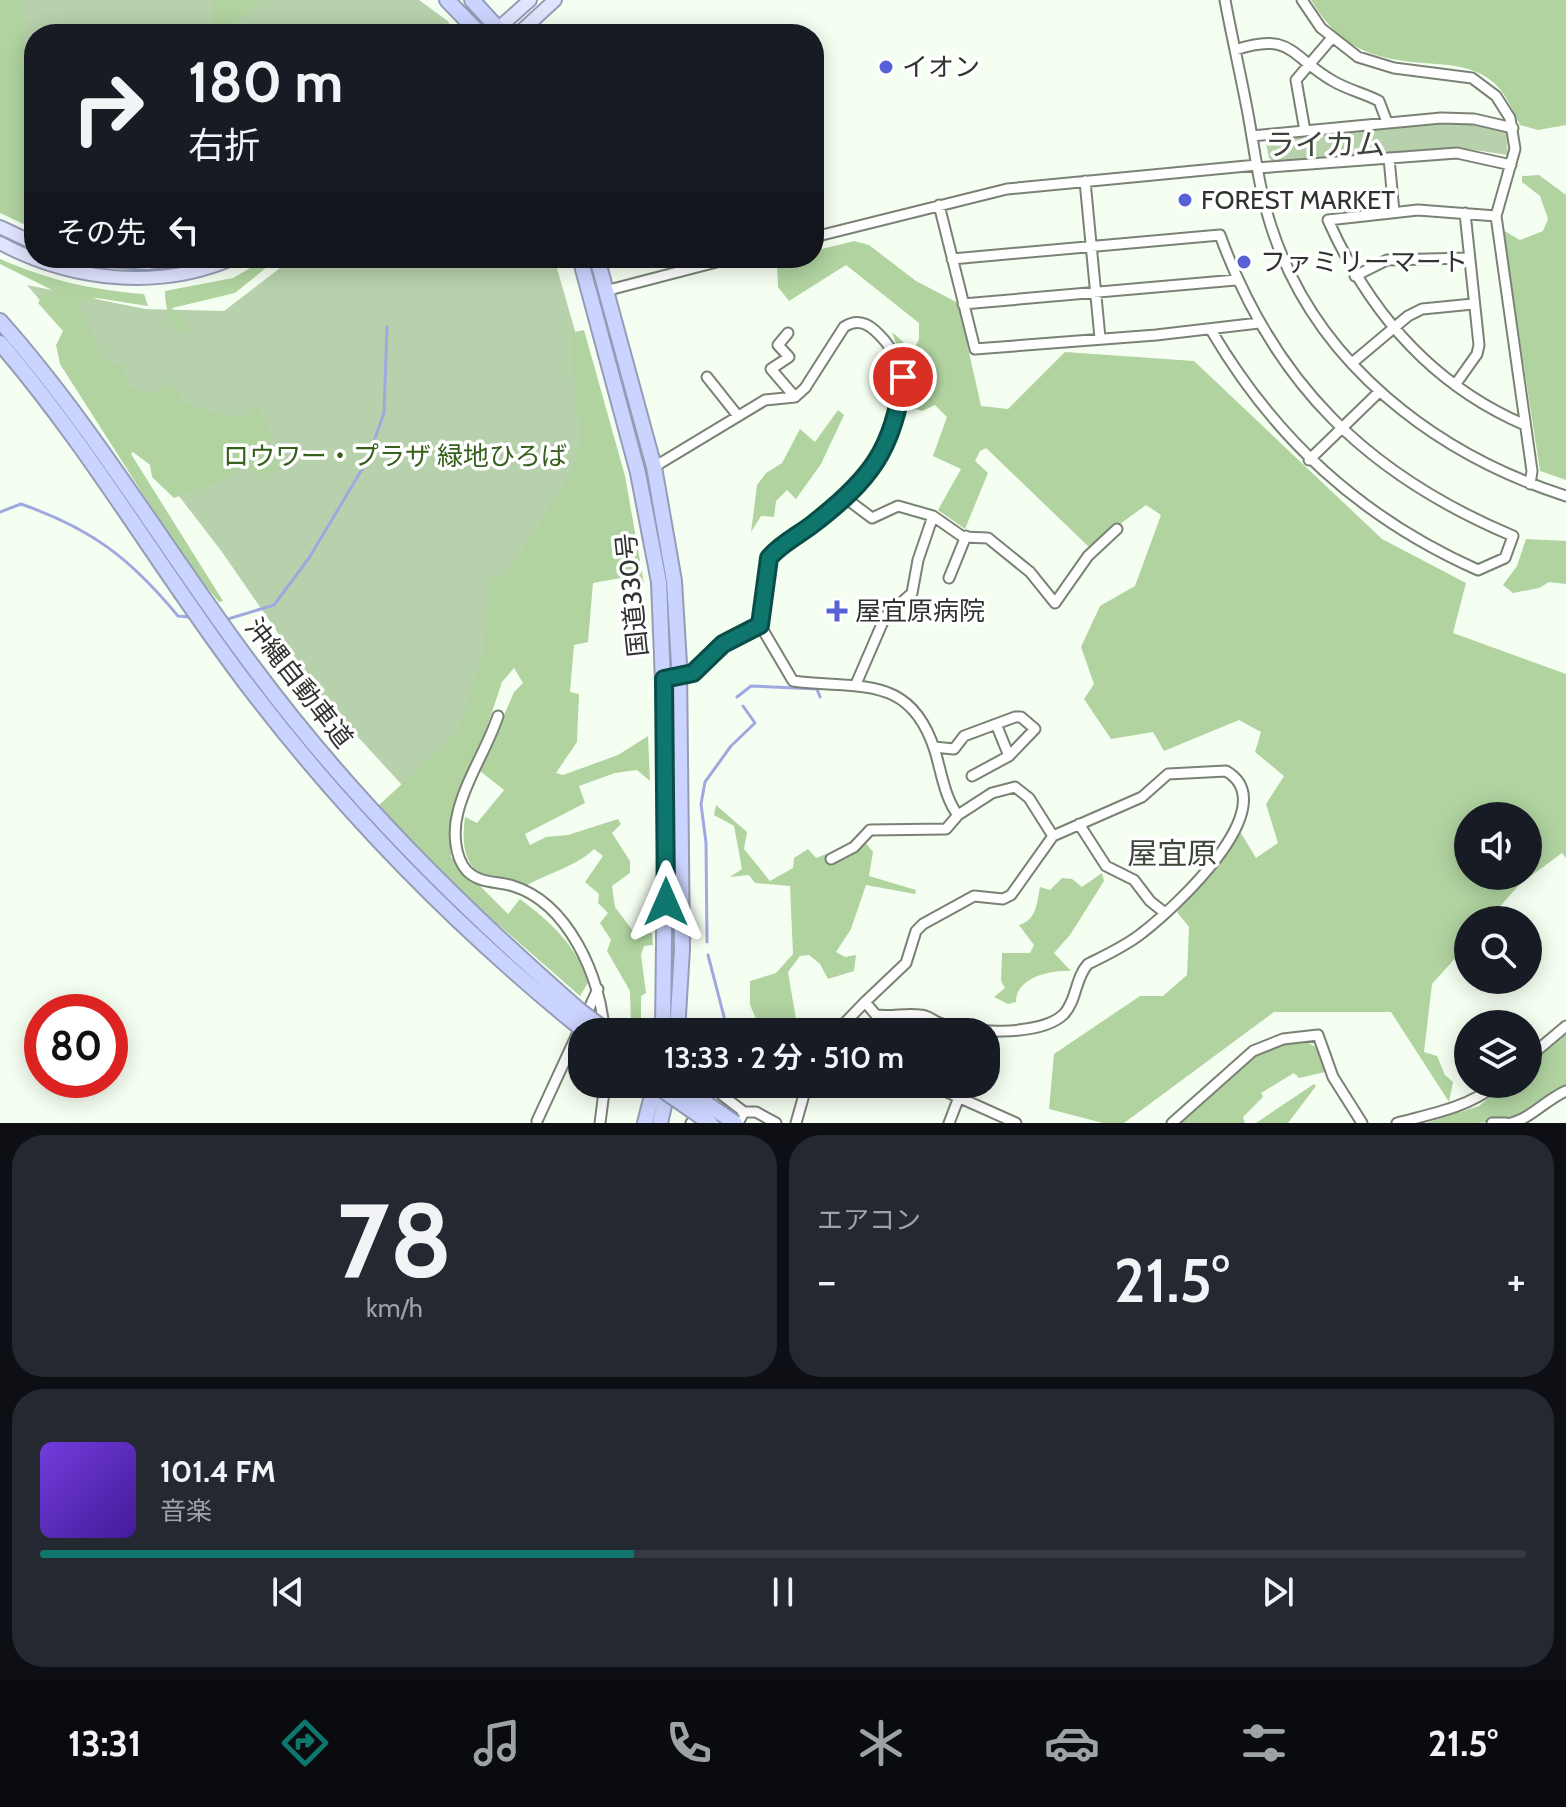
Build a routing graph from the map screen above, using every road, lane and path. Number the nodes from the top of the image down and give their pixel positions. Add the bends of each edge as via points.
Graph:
1 (447, 0) edge
2 (472, 0) edge
3 (530, 0) edge
4 (555, 0) edge
5 (1225, 0) edge
6 (1302, 0) edge
7 (470, 24) edge
8 (492, 24) edge
9 (506, 24) edge
10 (529, 24) edge
11 (1331, 39) junction
12 (1235, 50) junction
13 (1310, 65) junction
14 (1387, 122) junction
15 (1513, 128) junction
16 (1305, 131) junction
17 (1252, 136) junction
18 (1389, 158) junction
19 (1511, 165) junction
20 (1257, 167) junction
21 (1085, 181) junction
22 (939, 205) junction
23 (1394, 212) junction
24 (1465, 213) junction
25 (1496, 216) junction
26 (0, 227) edge
27 (824, 234) edge
28 (24, 238) edge
29 (0, 243) edge
30 (1091, 247) junction
31 (24, 253) edge
32 (1468, 258) junction
33 (952, 259) junction
34 (62, 268) edge
35 (197, 268) edge
36 (583, 268) edge
37 (599, 268) edge
38 (694, 268) edge
39 (1355, 276) junction
40 (1236, 280) junction
41 (605, 291) junction
42 (1095, 293) junction
43 (963, 304) junction
44 (1473, 304) junction
45 (0, 321) edge
46 (1259, 323) junction
47 (1393, 329) junction
48 (1211, 330) junction
49 (788, 333) dead end
50 (1100, 338) junction
51 (0, 343) edge
52 (1352, 363) junction
53 (707, 377) dead end
54 (1455, 385) junction
55 (1379, 392) junction
56 (795, 397) junction
57 (738, 416) junction
58 (1525, 425) junction
59 (1341, 429) junction
60 (1309, 460) junction
61 (654, 467) junction
62 (1530, 484) junction
63 (1566, 496) edge
64 (844, 497) junction
65 (933, 516) junction
66 (1117, 529) dead end
67 (966, 536) junction
68 (949, 578) dead end
69 (760, 625) junction
70 (672, 678) junction
71 (856, 684) junction
72 (498, 716) dead end
73 (996, 724) junction
74 (934, 747) junction
75 (1009, 756) junction
76 (972, 776) dead end
77 (958, 815) junction
78 (1079, 824) junction
79 (1053, 836) junction
80 (831, 859) dead end
81 (1165, 913) junction
82 (598, 989) junction
83 (865, 1002) junction
84 (575, 1015) junction
85 (577, 1018) edge
86 (580, 1018) edge
87 (603, 1018) edge
88 (663, 1018) edge
89 (678, 1018) edge
90 (850, 1018) edge
91 (1566, 1026) edge
92 (1542, 1046) edge
93 (1566, 1091) edge
94 (603, 1098) edge
95 (651, 1098) edge
96 (666, 1098) edge
97 (674, 1098) edge
98 (700, 1098) edge
99 (702, 1098) edge
100 (724, 1098) edge
101 (803, 1098) edge
102 (959, 1098) edge
103 (961, 1098) edge
104 (1478, 1098) edge
105 (739, 1119) edge
106 (537, 1122) edge
107 (600, 1123) edge
108 (645, 1123) edge
109 (660, 1123) edge
110 (691, 1123) edge
111 (710, 1123) edge
112 (776, 1123) edge
113 (796, 1123) edge
114 (949, 1123) edge
115 (1016, 1123) edge
116 (1172, 1123) edge
117 (1362, 1123) edge
118 (1397, 1123) edge
119 (1492, 1123) edge
120 (1509, 1123) edge

1 - 7 highway
2 - 8 highway
3 - 9 main road
4 - 10 main road
5 - 12 street
6 - 11 street
11 - 13 street
11 - 15 street via 1377,64 1478,81 1502,103
12 - 13 street via 1282,43
12 - 17 street
13 - 14 street via 1337,84 1379,101
13 - 16 street via 1296,80
14 - 15 street via 1458,118
14 - 16 street
15 - 19 street
16 - 17 street
17 - 20 street
18 - 19 street via 1467,154
18 - 20 street
18 - 23 street
19 - 25 street
20 - 21 street
20 - 52 street via 1280,249 1319,320
21 - 22 street via 1007,189
21 - 30 street
22 - 27 street
22 - 33 street
23 - 24 street
23 - 39 street via 1328,220
24 - 25 street
24 - 32 street
25 - 58 street
26 - 28 main road
29 - 31 main road
30 - 33 street
30 - 40 street via 1220,235
30 - 42 street
32 - 39 street via 1387,260
32 - 44 street
33 - 43 street
34 - 35 main road via 118,277 167,276
36 - 70 highway, 国道330号 via 651,530
37 - 41 highway, 国道330号
38 - 41 street
39 - 47 street
40 - 42 street
40 - 46 street
41 - 61 highway, 国道330号
42 - 43 street
42 - 50 street
43 - 50 street via 975,349
44 - 47 street via 1422,309
44 - 54 street via 1477,354
45 - 84 highway, 沖縄自動車道 via 105,457 254,668 346,783 457,902
46 - 48 street
46 - 59 street via 1303,387
47 - 52 street
47 - 54 street
48 - 50 street
48 - 60 street via 1256,400
49 - 56 street via 778,345 789,357 767,366
51 - 84 highway, 沖縄自動車道 via 242,679 334,795 441,907
52 - 55 street
53 - 57 street
54 - 58 street
55 - 59 street
55 - 62 street via 1459,451
56 - 57 street via 765,400
56 - 64 street via 844,327 854,322 880,336 902,367 888,445
57 - 61 street
58 - 62 street
59 - 60 street
59 - 60 street via 1423,493 1513,536 1505,558 1478,570 1442,554 1361,504
61 - 70 highway, 国道330号 via 674,581
62 - 63 street
64 - 65 street via 872,518 898,506
64 - 69 street via 769,558
65 - 67 street
65 - 71 street via 912,593 885,617
66 - 67 street via 1088,556 1055,603 1030,572 988,538
67 - 68 street
69 - 70 street via 723,644 693,673
69 - 71 street via 793,681
70 - 88 highway, 国道330号
70 - 89 highway, 国道330号 via 682,949
71 - 74 street via 884,690 915,711
72 - 82 street via 458,812 458,854 475,878 523,890 558,918 588,958
73 - 74 street via 964,736 954,749
73 - 75 street
73 - 75 street via 1021,717 1035,729
74 - 77 street
75 - 76 street
77 - 79 street via 992,793 1015,787 1029,798
77 - 80 street via 946,829 870,830 854,847
78 - 79 street
78 - 81 street via 1106,866 1134,880
78 - 81 street via 1142,797 1168,774 1226,771 1234,776 1242,808 1235,834
79 - 83 street via 1011,895 974,896 923,924 906,963
81 - 83 street via 1140,935 1088,964 1063,1015 1033,1031 953,1025 924,1015 876,1015
82 - 87 street
82 - 106 street
83 - 90 street
84 - 85 highway, 沖縄自動車道, bridge
84 - 86 highway, 沖縄自動車道, bridge
91 - 92 street
93 - 120 street
94 - 107 street
95 - 108 highway
96 - 109 highway
97 - 111 highway, bridge
98 - 110 street
99 - 105 highway, bridge
100 - 105 street
101 - 113 street
102 - 114 street
103 - 115 street
104 - 118 street
105 - 112 street via 756,1112
116 - 117 street via 1253,1051 1283,1039 1318,1035 1333,1077
119 - 120 street

